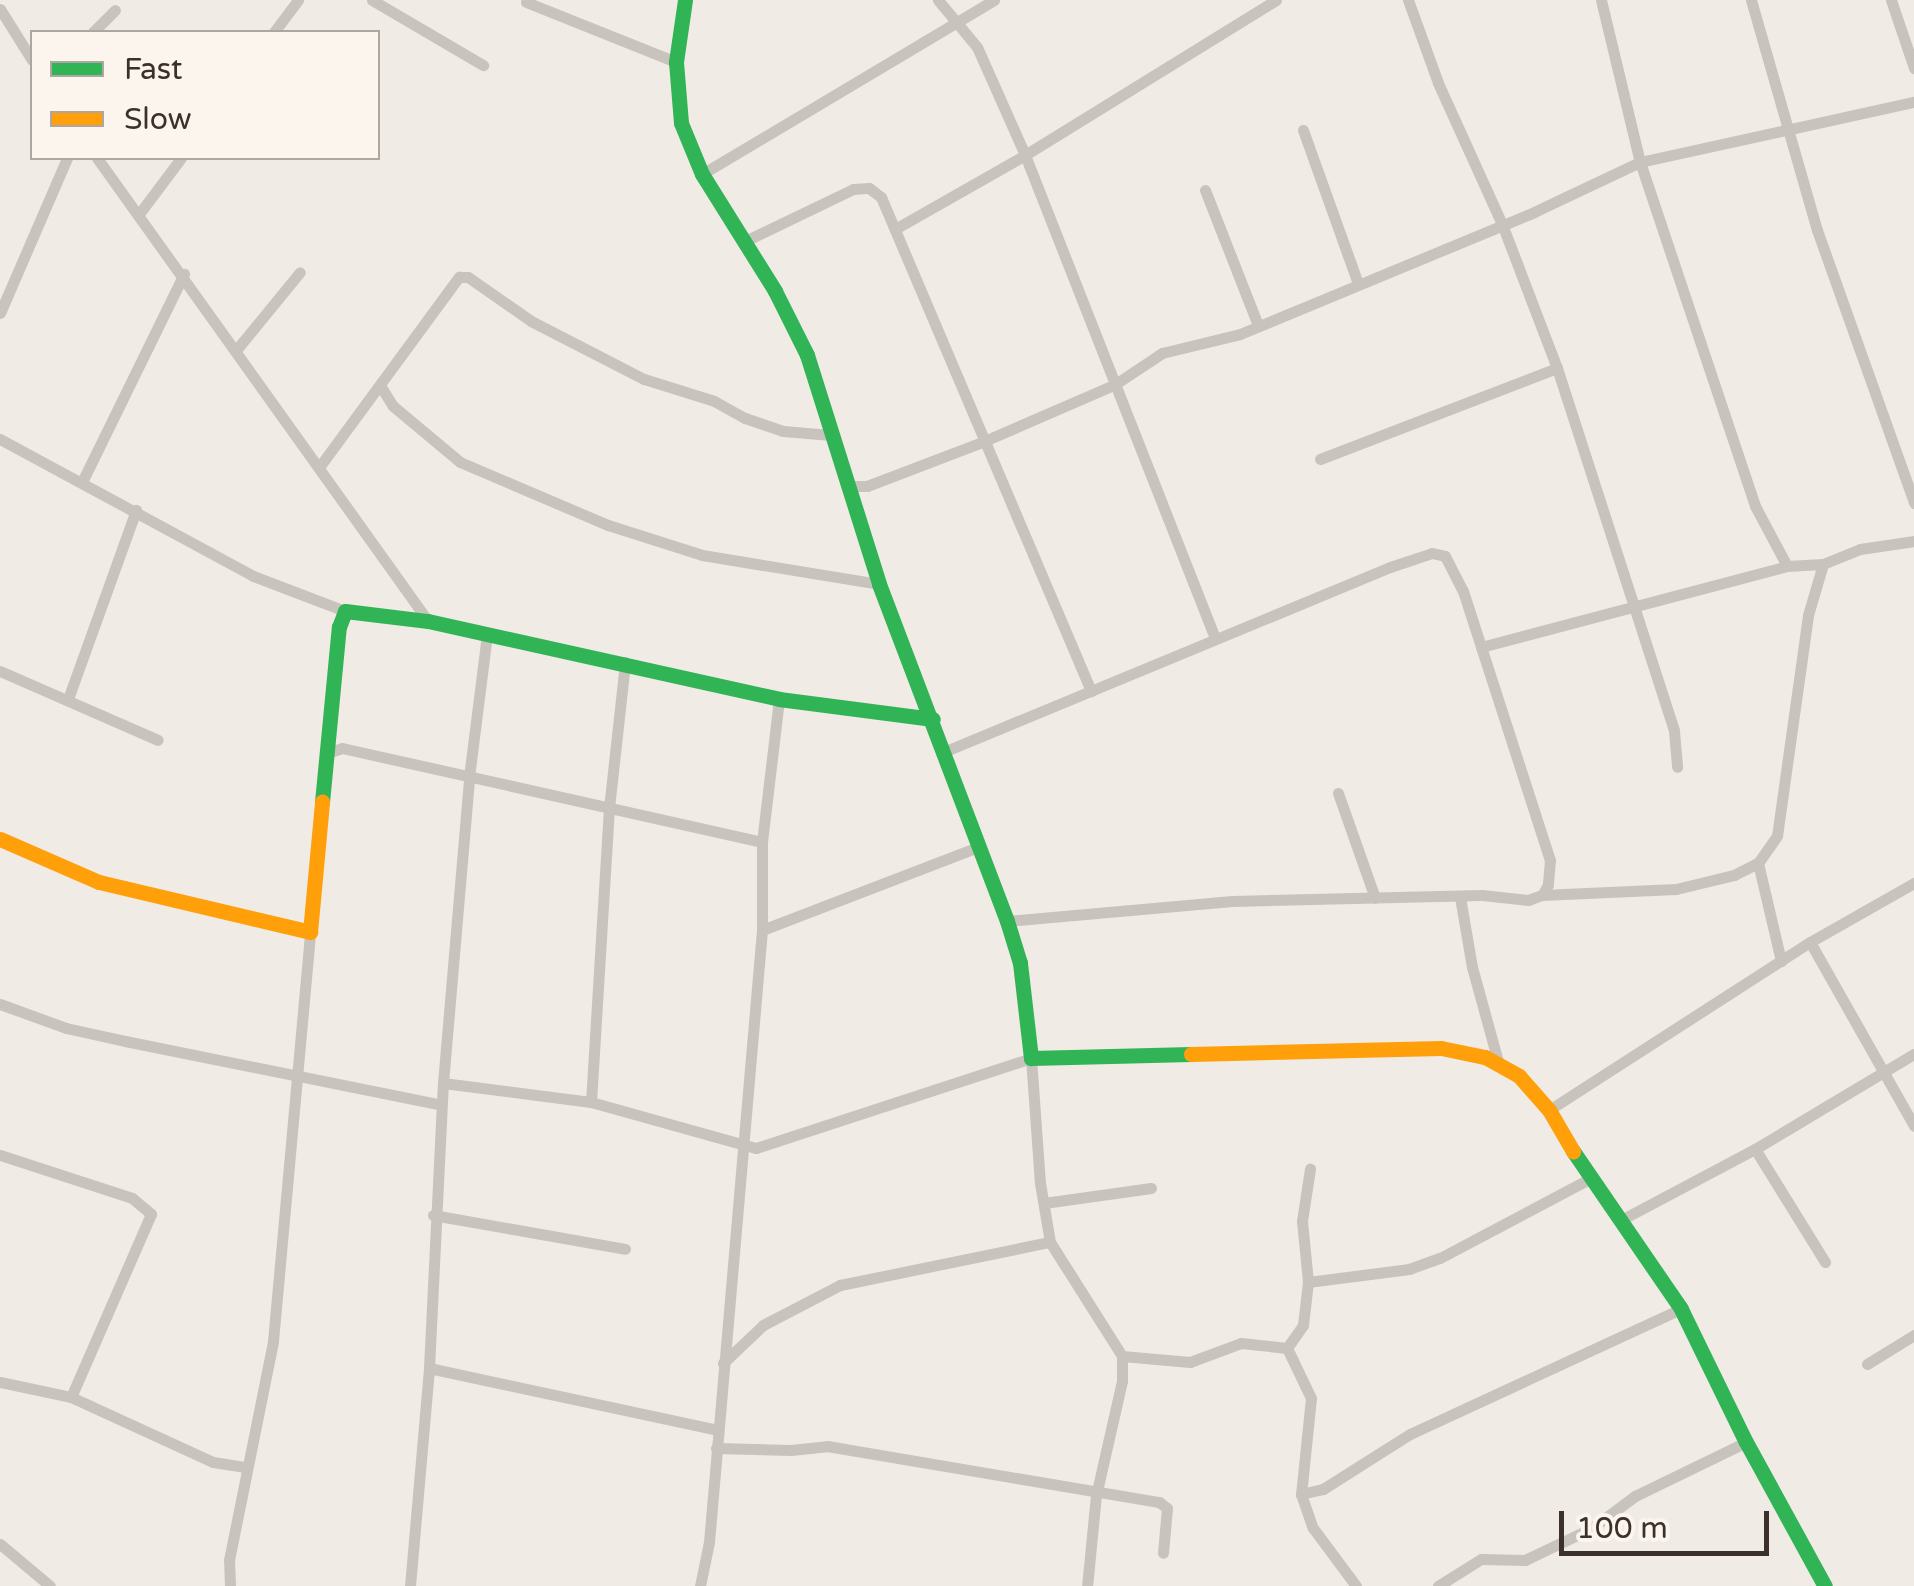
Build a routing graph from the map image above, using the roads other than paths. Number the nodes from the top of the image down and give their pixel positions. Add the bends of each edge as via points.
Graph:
1 (298, 0) edge
2 (372, 0) edge
3 (685, 0) edge
4 (938, 0) edge
5 (994, 0) edge
6 (1276, 0) edge
7 (1408, 0) edge
8 (1601, 0) edge
9 (1751, 0) edge
10 (1891, 0) edge
11 (526, 2) edge
12 (0, 9) edge
13 (115, 10) dead end
14 (955, 23) junction
15 (95, 30) edge
16 (276, 30) edge
17 (30, 57) edge
18 (676, 62) junction
19 (483, 64) dead end
20 (1914, 68) edge
21 (1914, 102) edge
22 (1303, 130) dead end
23 (1792, 131) junction
24 (1024, 155) junction
25 (66, 160) edge
26 (98, 160) edge
27 (180, 160) edge
28 (1640, 162) junction
29 (702, 174) junction
30 (1205, 190) dead end
31 (139, 214) junction
32 (1502, 224) junction
33 (895, 229) junction
34 (743, 242) junction
35 (300, 272) dead end
36 (184, 274) junction
37 (1358, 284) junction
38 (0, 312) edge
39 (1258, 326) junction
40 (237, 349) junction
41 (1557, 368) junction
42 (1114, 385) junction
43 (380, 387) junction
44 (831, 435) junction
45 (0, 438) edge
46 (982, 442) junction
47 (1320, 459) dead end
48 (320, 466) junction
49 (82, 482) junction
50 (849, 486) junction
51 (1914, 504) edge
52 (136, 510) junction
53 (1914, 541) edge
54 (1823, 564) junction
55 (1787, 566) junction
56 (879, 584) junction
57 (1637, 608) junction
58 (344, 610) junction
59 (428, 621) junction
60 (487, 634) junction
61 (1215, 638) junction
62 (1482, 648) junction
63 (624, 662) junction
64 (0, 671) edge
65 (1091, 691) junction
66 (779, 698) junction
67 (68, 700) junction
68 (932, 719) junction
69 (158, 740) dead end
70 (326, 753) junction
71 (941, 753) junction
72 (1677, 767) dead end
73 (469, 777) junction
74 (1338, 794) dead end
75 (609, 808) junction
76 (0, 838) edge
77 (762, 842) junction
78 (978, 847) junction
79 (1758, 863) junction
80 (1914, 883) edge
81 (1542, 895) junction
82 (1460, 897) junction
83 (1375, 898) junction
84 (1007, 921) junction
85 (762, 930) junction
86 (310, 932) junction
87 (1810, 942) junction
88 (1781, 960) junction
89 (0, 1004) edge
90 (1914, 1054) edge
91 (1030, 1058) junction
92 (1500, 1065) junction
93 (1883, 1072) junction
94 (297, 1073) junction
95 (443, 1082) junction
96 (590, 1102) junction
97 (441, 1105) junction
98 (1548, 1110) junction
99 (1914, 1126) edge
100 (741, 1146) junction
101 (1755, 1149) junction
102 (0, 1156) edge
103 (1310, 1169) dead end
104 (1589, 1179) junction
105 (1151, 1188) dead end
106 (1044, 1203) junction
107 (433, 1215) junction
108 (1619, 1221) junction
109 (1050, 1242) junction
110 (625, 1249) dead end
111 (1825, 1262) dead end
112 (1308, 1282) junction
113 (1681, 1310) junction
114 (1914, 1336) edge
115 (1287, 1348) junction
116 (1122, 1356) junction
117 (722, 1363) junction
118 (1867, 1364) dead end
119 (429, 1368) junction
120 (0, 1382) edge
121 (71, 1397) junction
122 (717, 1430) junction
123 (1746, 1442) junction
124 (716, 1448) junction
125 (246, 1467) junction
126 (1300, 1494) junction
127 (1096, 1495) junction
128 (0, 1544) edge
129 (1164, 1554) dead end
130 (50, 1586) edge
131 (230, 1586) edge
132 (410, 1586) edge
133 (700, 1586) edge
134 (1086, 1586) edge
135 (1356, 1586) edge
136 (1438, 1586) edge
137 (1825, 1586) edge

1 - 16 street
2 - 19 street
3 - 18 street
4 - 14 street
5 - 14 street
6 - 24 street
7 - 32 street via 1467,156
8 - 28 street
9 - 23 street
10 - 20 street
11 - 18 street
12 - 17 street
13 - 15 street
14 - 24 street via 976,47
14 - 29 street
18 - 29 street via 681,123
21 - 23 street
22 - 37 street
23 - 28 street
23 - 51 street via 1817,230
24 - 33 street
24 - 42 street
25 - 38 street
26 - 31 street
27 - 31 street
28 - 32 street
28 - 55 street via 1754,506
29 - 34 street
30 - 39 street
31 - 36 street
32 - 37 street
32 - 41 street
33 - 34 street via 881,196 869,188
33 - 46 street
34 - 44 street via 807,355
35 - 40 street
36 - 40 street
36 - 49 street
37 - 39 street
39 - 42 street via 1162,353
40 - 48 street
41 - 47 street
41 - 57 street
42 - 46 street
42 - 61 street
43 - 44 street via 452,283 468,277 531,321 644,379 783,431
43 - 48 street
43 - 56 street via 460,462 608,525 702,554
44 - 50 street
45 - 49 street
46 - 50 street via 867,486
46 - 65 street
48 - 59 street
49 - 52 street
50 - 56 street
52 - 58 street via 253,576
52 - 67 street
53 - 54 street via 1860,549
54 - 55 street
54 - 79 street via 1805,630 1777,836
55 - 57 street
56 - 68 street
57 - 62 street
57 - 72 street via 1674,732
58 - 59 street
58 - 70 street
59 - 60 street
60 - 63 street
60 - 73 street
61 - 62 street via 1432,554 1454,565
61 - 65 street
62 - 81 street via 1550,860
63 - 66 street
63 - 75 street
64 - 67 street
65 - 71 street
66 - 68 street
66 - 77 street
67 - 69 street
68 - 71 street
70 - 73 street via 342,748
70 - 86 street
71 - 78 street
73 - 75 street
73 - 95 street
74 - 83 street
75 - 77 street
75 - 96 street
76 - 86 street via 98,882
77 - 85 street
78 - 84 street
78 - 85 street
79 - 81 street via 1676,890
79 - 88 street
80 - 87 street
81 - 82 street
82 - 83 street
82 - 92 street
83 - 84 street via 1232,900
84 - 91 street via 1020,963
85 - 100 street
86 - 94 street
87 - 88 street
87 - 93 street
88 - 98 street
89 - 94 street via 66,1028
90 - 93 street
91 - 92 street via 1441,1048
91 - 100 street via 767,1145
91 - 106 street
92 - 98 street
93 - 99 street
93 - 101 street
94 - 97 street
94 - 125 street via 273,1341
95 - 96 street
95 - 97 street
96 - 100 street
97 - 107 street
98 - 104 street
100 - 117 street
101 - 108 street
101 - 111 street
102 - 121 street via 132,1198 151,1214
103 - 112 street via 1302,1220
104 - 108 street
104 - 112 street via 1409,1270
105 - 106 street
106 - 109 street
107 - 110 street
107 - 119 street
108 - 113 street
109 - 116 street
109 - 117 street via 840,1285 763,1325
112 - 115 street via 1302,1325
113 - 123 street
113 - 126 street via 1410,1434 1323,1489
114 - 118 street
115 - 116 street via 1241,1343 1190,1362
115 - 126 street via 1311,1398
116 - 127 street
117 - 122 street
119 - 122 street
119 - 132 street
120 - 121 street
121 - 125 street via 213,1462
122 - 124 street
123 - 136 street via 1525,1560 1481,1559
123 - 137 street
124 - 127 street via 827,1446
124 - 133 street
125 - 131 street
126 - 135 street via 1314,1528
127 - 129 street via 1163,1503
127 - 134 street
128 - 130 street

